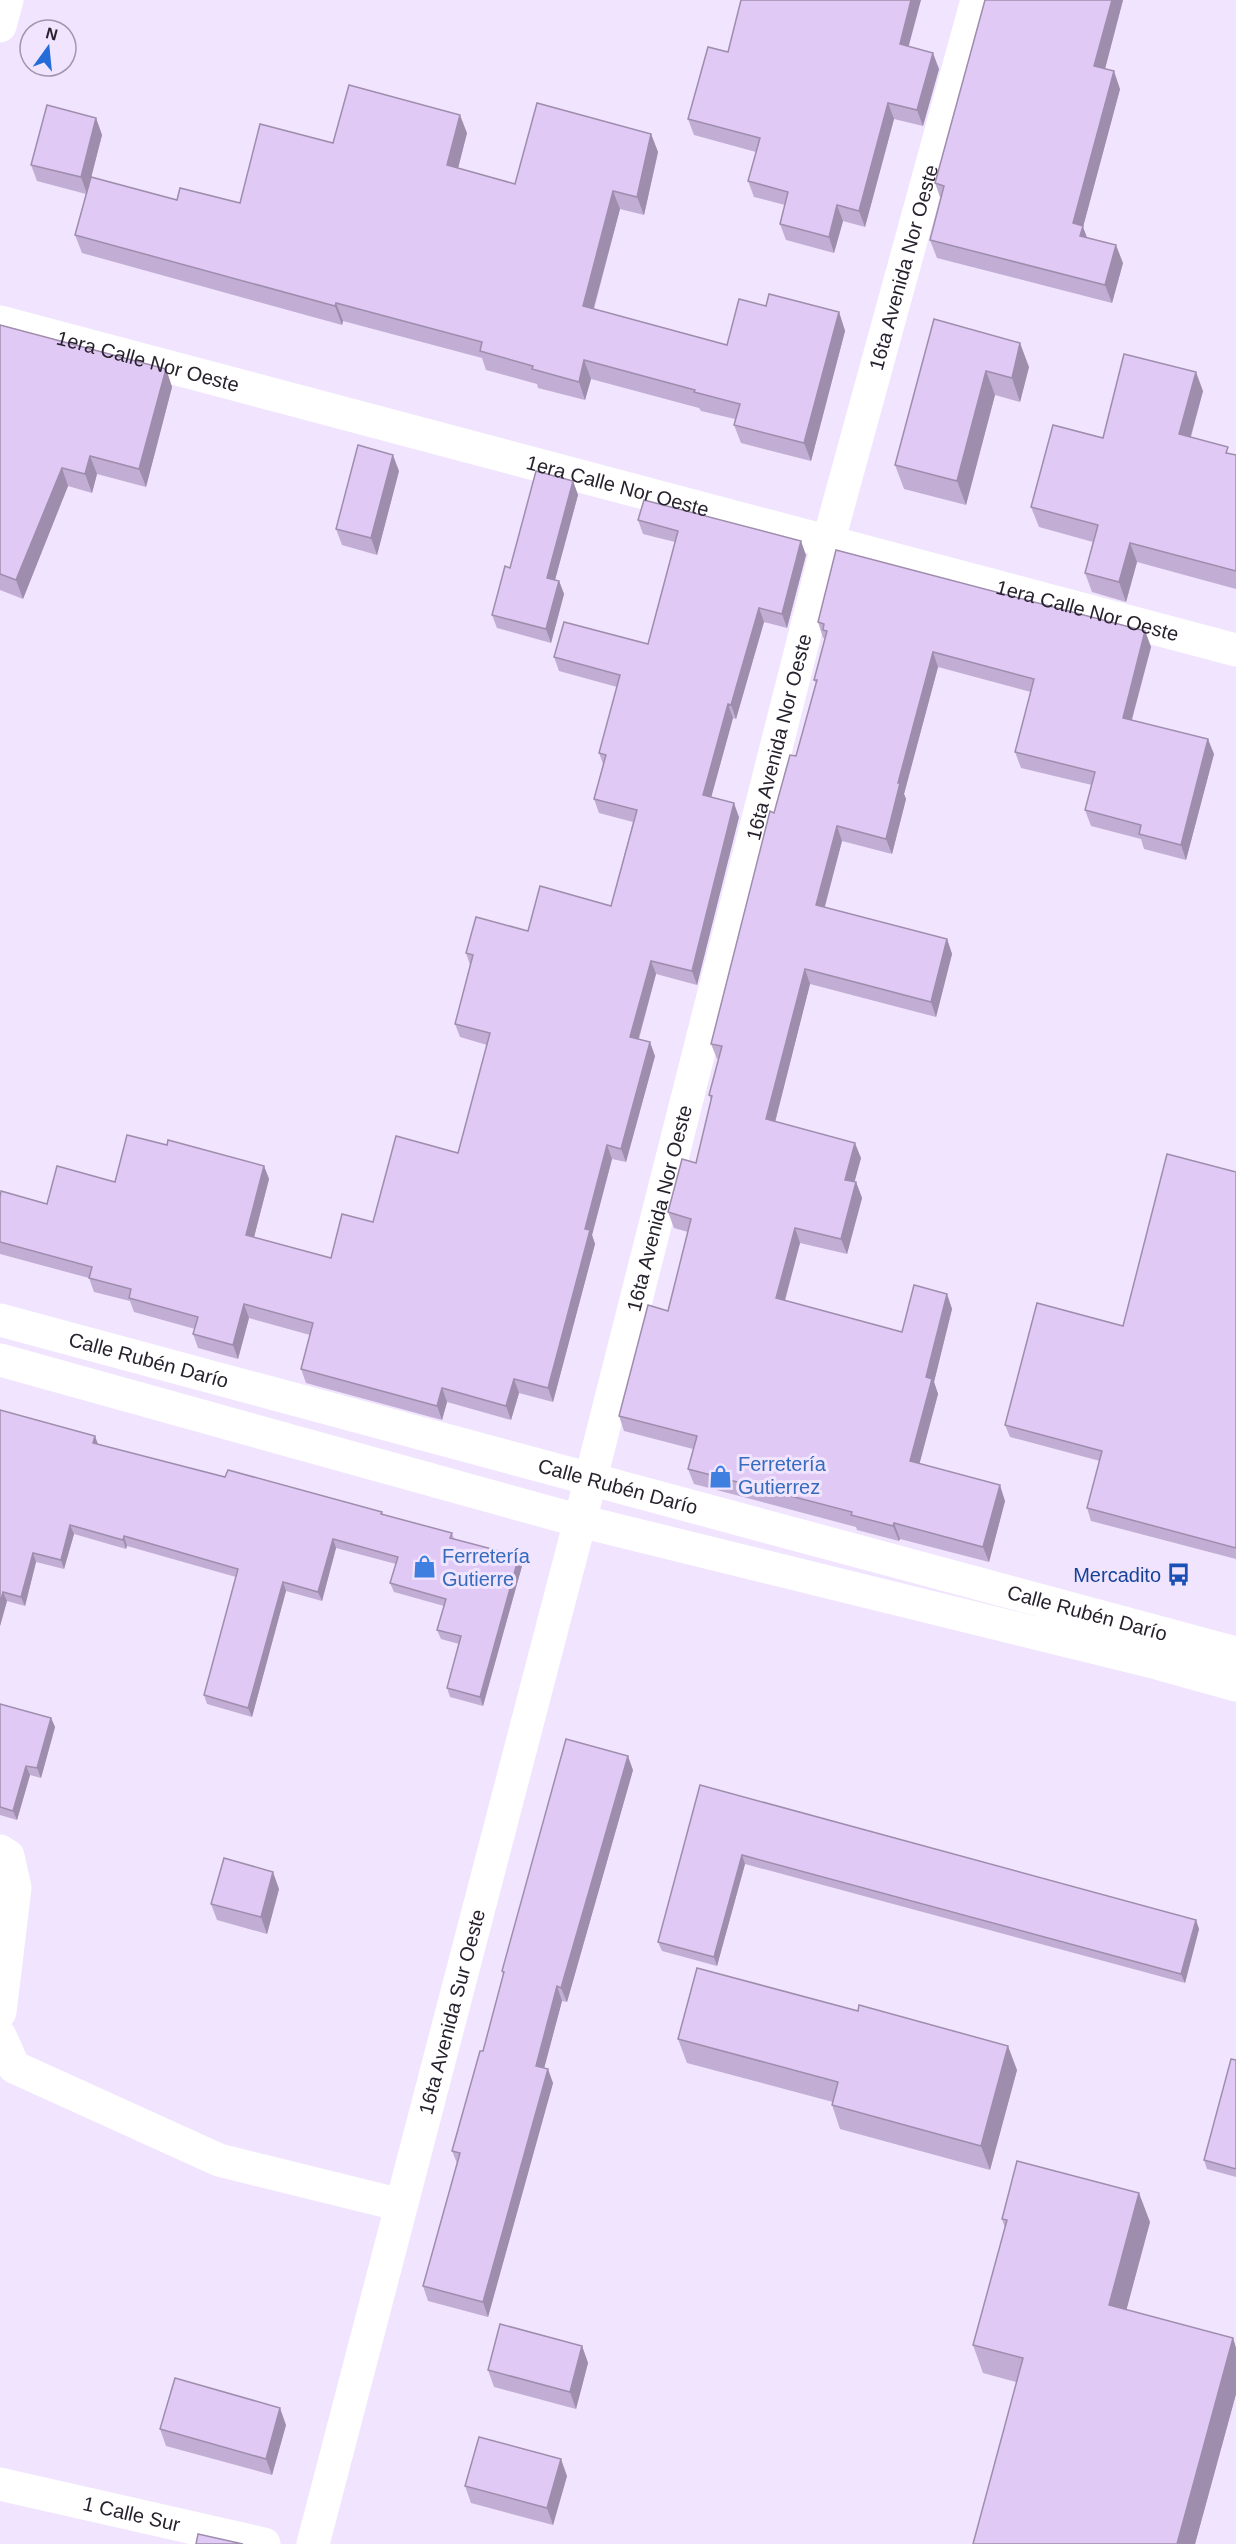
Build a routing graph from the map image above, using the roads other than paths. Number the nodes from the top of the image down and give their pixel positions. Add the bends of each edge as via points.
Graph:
1 (7, 0) edge
2 (977, 0) edge
3 (0, 26) edge
4 (0, 322) edge
5 (828, 543) junction
6 (1236, 650) edge
7 (2, 1321) edge
8 (0, 1360) edge
9 (589, 1478) junction
10 (580, 1521) junction
11 (1236, 1653) edge
12 (1236, 1685) edge
13 (0, 1851) edge
14 (0, 2012) edge
15 (0, 2036) edge
16 (401, 2205) junction
17 (0, 2484) edge
18 (264, 2544) edge
19 (313, 2544) edge

1 - 3 street
2 - 5 street, 16ta Avenida Nor Oeste
4 - 5 street, 1era Calle Nor Oeste
5 - 6 street, 1era Calle Nor Oeste
5 - 9 street, 16ta Avenida Nor Oeste
7 - 8 street
7 - 9 street, Calle Rubén Darío
8 - 10 street, Calle Rubén Darío
9 - 10 street, 16ta Avenida Sur Oeste
9 - 11 street, Calle Rubén Darío
10 - 12 street, Calle Rubén Darío
10 - 16 street, 16ta Avenida Sur Oeste
13 - 14 street via 8,1856 15,1888
15 - 16 street via 14,2067 219,2160
16 - 19 street, 16ta Avenida Sur Oeste
17 - 18 street, 1 Calle Sur

